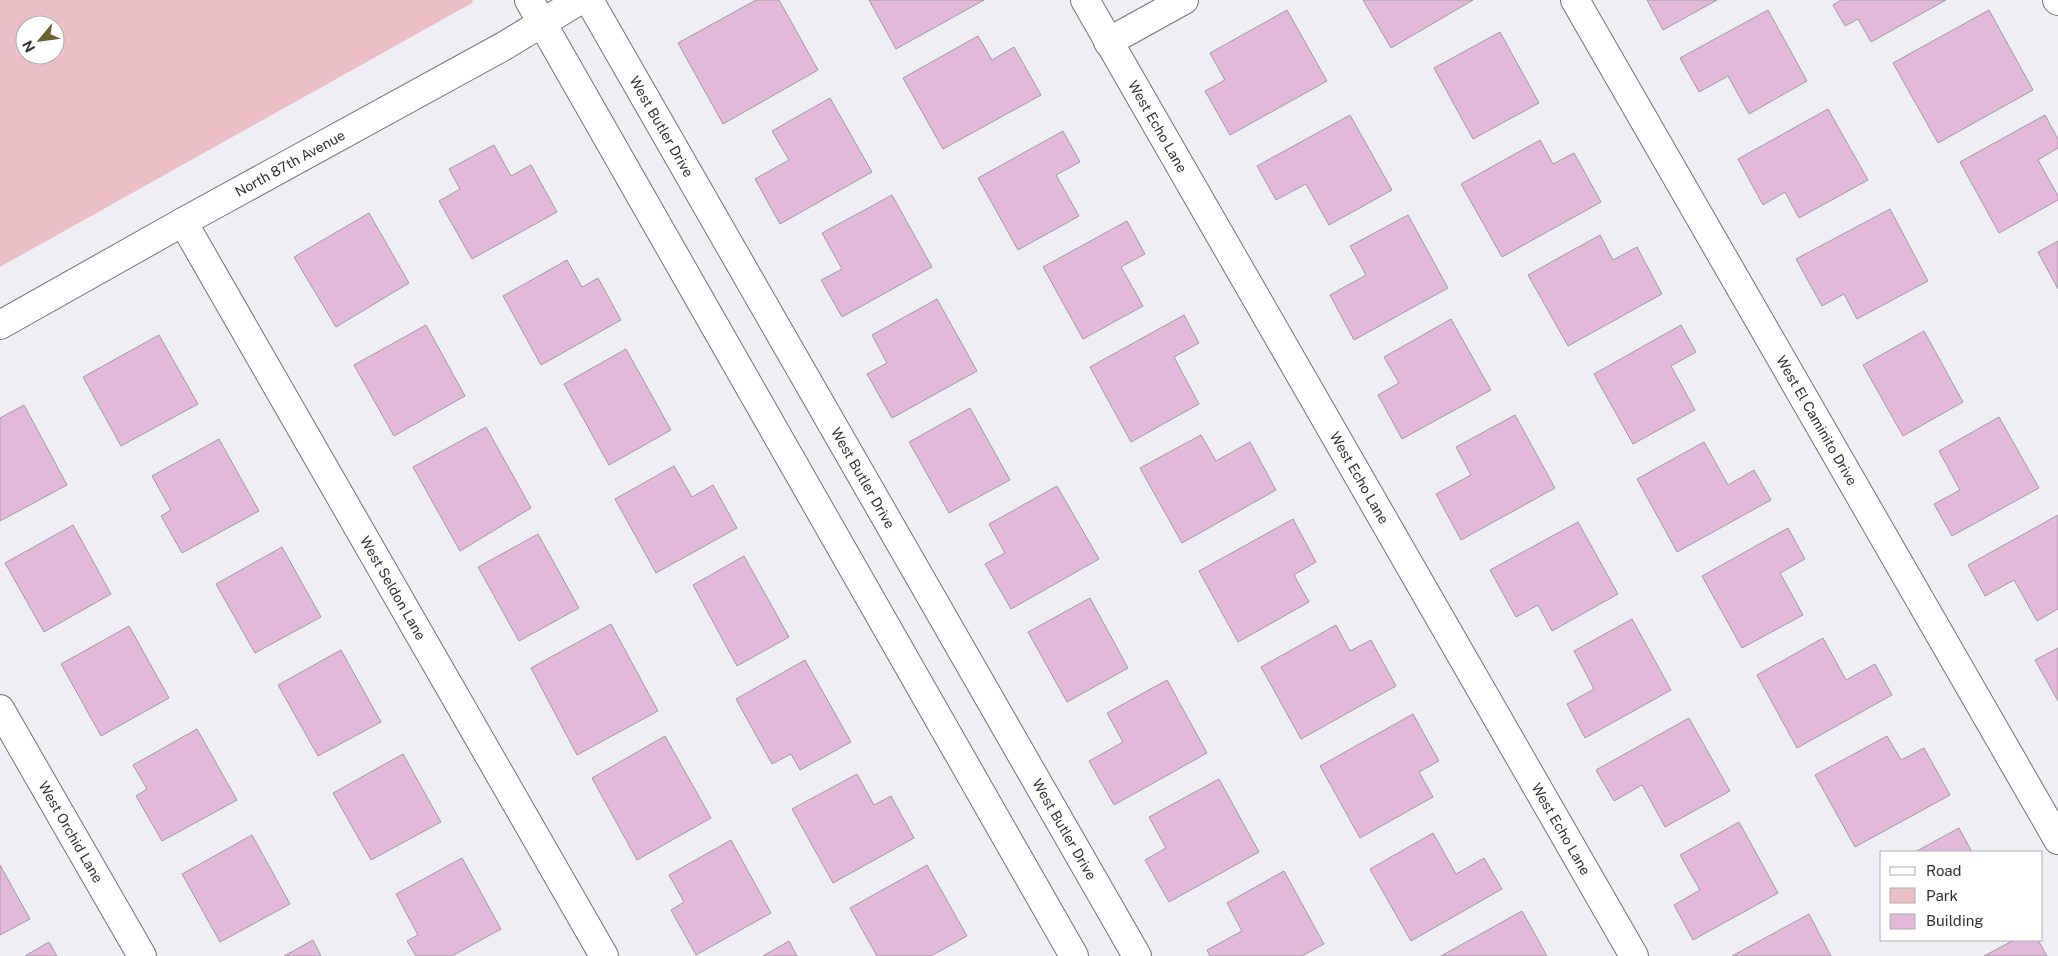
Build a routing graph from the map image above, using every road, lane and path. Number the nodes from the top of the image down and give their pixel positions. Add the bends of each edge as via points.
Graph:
1 (580, 0) edge
2 (589, 0) edge
3 (1085, 0) edge
4 (1184, 0) edge
5 (1575, 0) edge
6 (535, 11) edge
7 (1108, 42) junction
8 (183, 222) junction
9 (0, 325) edge
10 (0, 709) edge
11 (2054, 825) edge
12 (142, 956) edge
13 (604, 956) edge
14 (1074, 956) edge
15 (1137, 956) edge
16 (1634, 956) edge

1 - 6 street, North 87th Avenue
2 - 15 street, West Butler Drive
3 - 7 street, West Echo Lane
4 - 7 street
5 - 11 street, West El Caminito Drive
6 - 8 street, North 87th Avenue via 500,49
6 - 14 street
7 - 16 street, West Echo Lane
8 - 9 street, North 87th Avenue
8 - 13 street, West Seldon Lane
10 - 12 street, West Orchid Lane

